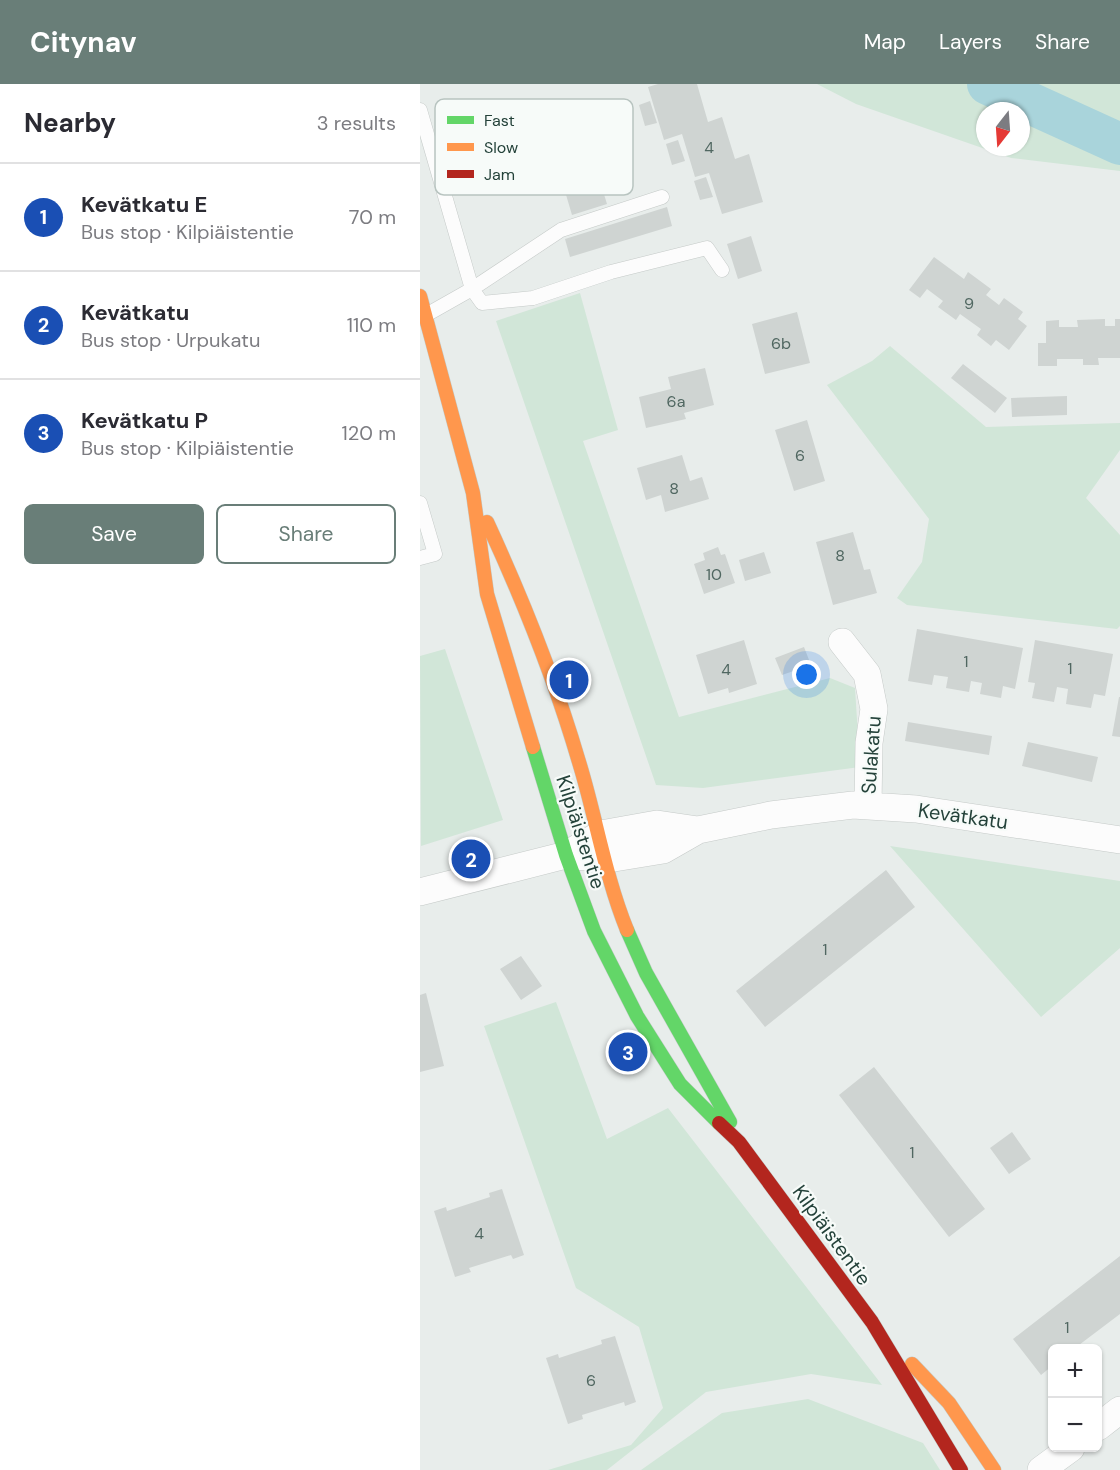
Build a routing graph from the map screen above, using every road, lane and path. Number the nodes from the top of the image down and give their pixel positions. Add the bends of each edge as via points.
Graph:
1 (420, 110) edge
2 (435, 162) edge
3 (445, 195) edge
4 (662, 197) dead end
5 (722, 270) dead end
6 (472, 289) junction
7 (420, 296) edge
8 (426, 315) junction
9 (473, 493) junction
10 (420, 503) edge
11 (420, 558) edge
12 (842, 642) dead end
13 (868, 806) junction
14 (1120, 840) edge
15 (604, 847) junction
16 (566, 855) junction
17 (420, 892) edge
18 (739, 1142) junction
19 (872, 1322) junction
20 (1120, 1410) edge
21 (1102, 1424) edge
22 (1066, 1452) edge
23 (961, 1470) edge
24 (993, 1470) edge
25 (1041, 1470) edge

1 - 2 lane
3 - 6 lane
4 - 6 lane via 561,230
5 - 6 lane via 707,248 611,272 533,298 482,303
6 - 8 lane
7 - 8 street, Kilpiäistentie
8 - 9 street, Kilpiäistentie
9 - 15 street, Kilpiäistentie via 518,587
9 - 16 street, Kilpiäistentie via 487,594
10 - 11 lane via 435,554
12 - 13 street, Sulakatu via 867,674 874,709
13 - 14 street, Kevätkatu via 916,809
13 - 15 street, Kevätkatu via 771,815 698,830 663,850
15 - 16 street, Kevätkatu
15 - 18 street, Kilpiäistentie via 623,921 657,998 709,1079
16 - 17 street, Kevätkatu
16 - 18 street, Kilpiäistentie via 594,931 637,1016 680,1083
18 - 19 street, Kilpiäistentie
19 - 23 street, Kilpiäistentie
19 - 24 street, Kilpiäistentie via 949,1403
20 - 21 street
22 - 25 street

